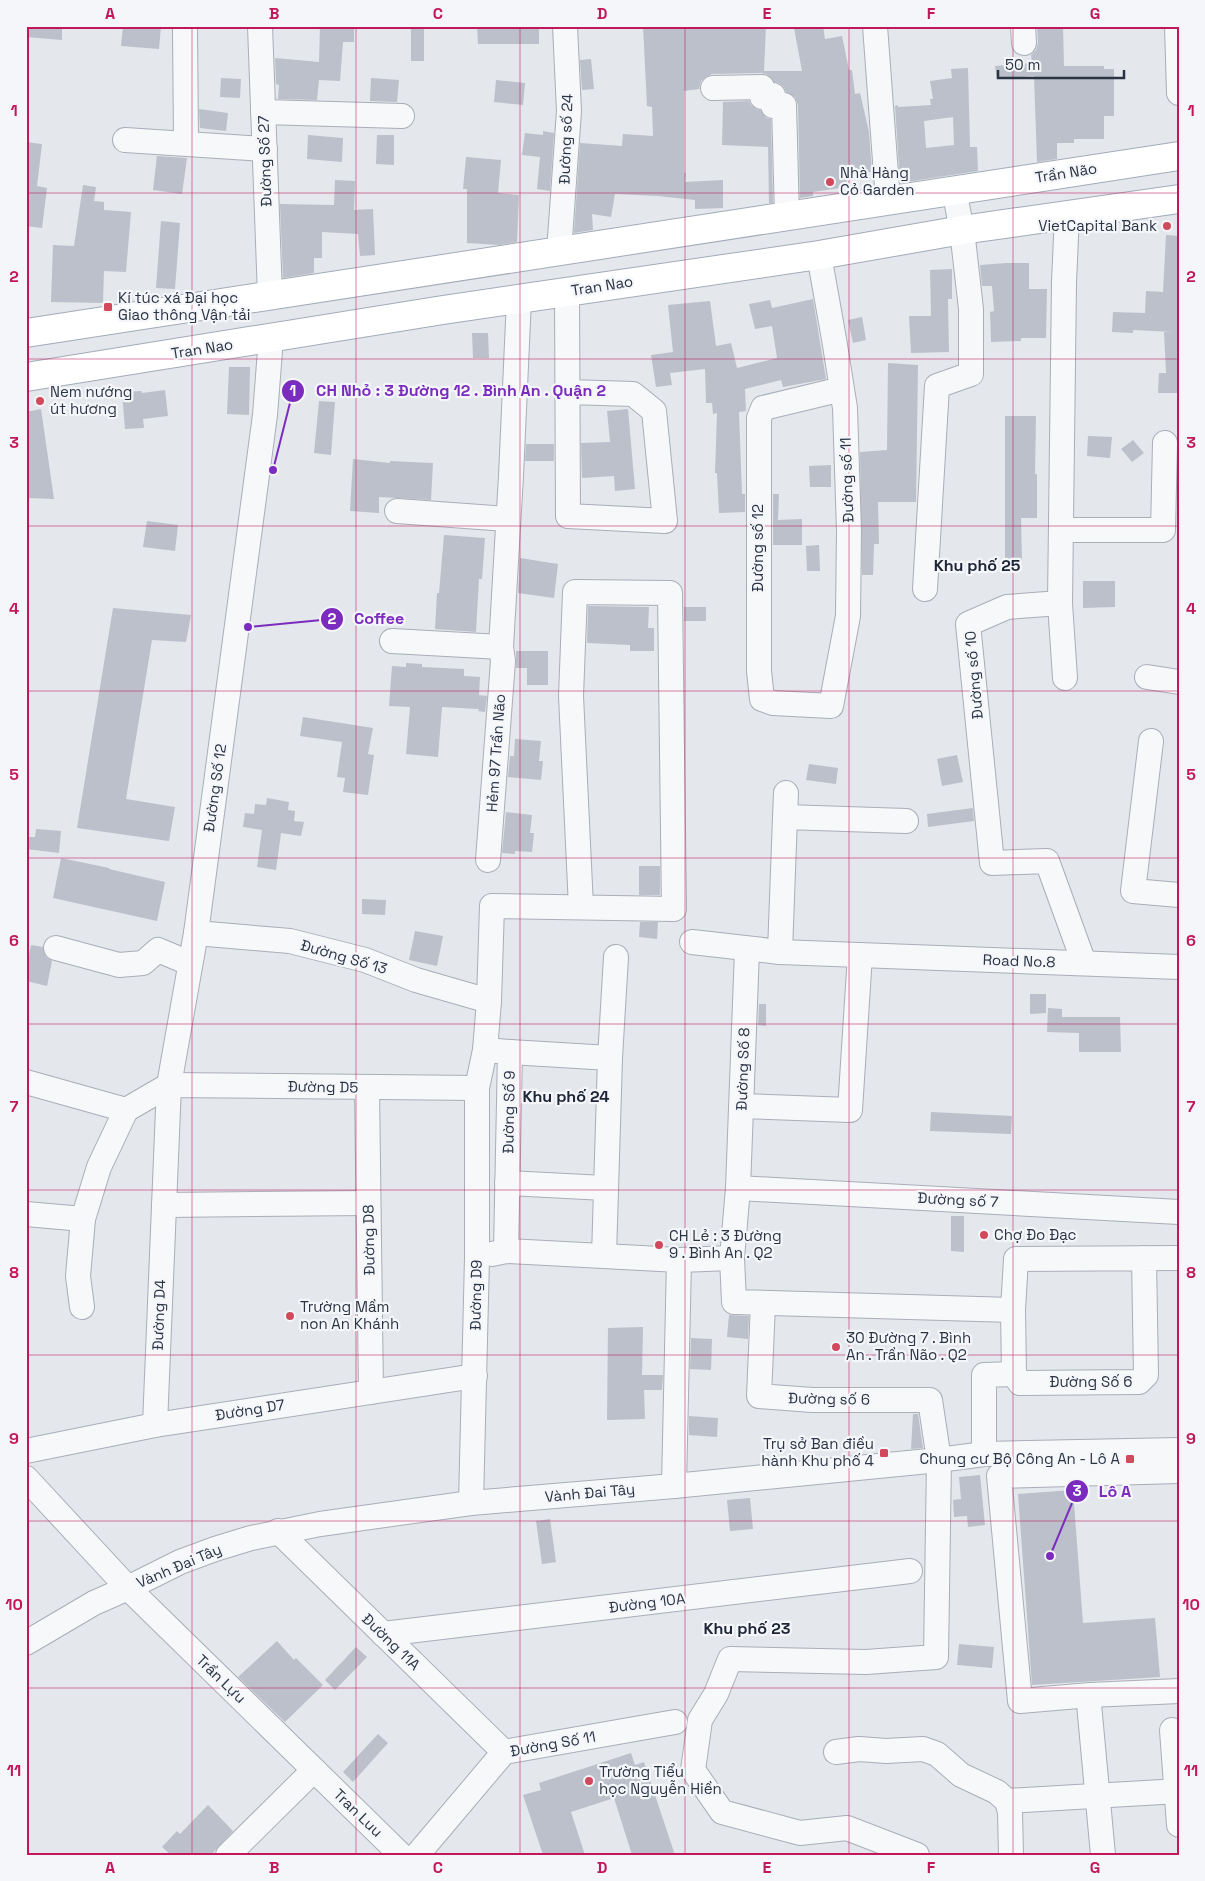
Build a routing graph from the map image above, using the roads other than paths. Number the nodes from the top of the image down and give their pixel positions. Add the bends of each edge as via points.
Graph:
1 (260, 26) edge
2 (565, 26) edge
3 (874, 26) edge
4 (1177, 26) edge
5 (185, 28) dead end
6 (713, 88) dead end
7 (1179, 93) edge
8 (263, 112) junction
9 (402, 116) dead end
10 (125, 140) dead end
11 (186, 143) junction
12 (265, 149) junction
13 (1179, 156) edge
14 (954, 190) junction
15 (1179, 199) edge
16 (888, 200) junction
17 (1067, 215) junction
18 (787, 216) junction
19 (962, 230) junction
20 (559, 252) junction
21 (819, 255) junction
22 (436, 271) junction
23 (567, 292) junction
24 (270, 296) junction
25 (519, 298) junction
26 (444, 310) junction
27 (26, 333) edge
28 (271, 338) junction
29 (26, 377) edge
30 (842, 389) junction
31 (568, 392) junction
32 (1165, 443) dead end
33 (397, 511) dead end
34 (507, 519) junction
35 (1061, 530) junction
36 (925, 589) dead end
37 (1060, 603) junction
38 (392, 641) dead end
39 (501, 647) junction
40 (1147, 677) dead end
41 (1065, 678) dead end
42 (1179, 682) edge
43 (831, 706) joint
44 (1151, 741) dead end
45 (786, 793) dead end
46 (785, 817) junction
47 (906, 821) dead end
48 (488, 860) dead end
49 (1179, 896) edge
50 (581, 908) junction
51 (196, 933) junction
52 (692, 942) dead end
53 (56, 948) dead end
54 (747, 950) junction
55 (780, 952) junction
56 (860, 955) junction
57 (616, 956) dead end
58 (190, 963) junction
59 (1084, 963) junction
60 (1179, 967) edge
61 (489, 1001) junction
62 (485, 1050) junction
63 (510, 1052) junction
64 (610, 1058) junction
65 (26, 1082) edge
66 (169, 1085) junction
67 (367, 1088) junction
68 (477, 1088) junction
69 (742, 1106) junction
70 (126, 1110) junction
71 (508, 1182) junction
72 (605, 1188) junction
73 (738, 1188) junction
74 (368, 1204) junction
75 (164, 1206) junction
76 (1179, 1212) edge
77 (26, 1214) edge
78 (83, 1219) junction
79 (506, 1252) junction
80 (604, 1256) junction
81 (477, 1258) junction
82 (732, 1258) junction
83 (1144, 1258) junction
84 (1179, 1258) edge
85 (679, 1260) junction
86 (764, 1304) junction
87 (82, 1307) dead end
88 (1013, 1310) junction
89 (1014, 1374) junction
90 (475, 1376) junction
91 (371, 1392) junction
92 (155, 1425) junction
93 (1179, 1450) edge
94 (26, 1452) edge
95 (984, 1454) junction
96 (939, 1460) junction
97 (1179, 1471) edge
98 (26, 1478) edge
99 (674, 1486) junction
100 (471, 1503) junction
101 (278, 1531) junction
102 (910, 1572) dead end
103 (128, 1588) junction
104 (383, 1634) junction
105 (26, 1643) edge
106 (1179, 1691) edge
107 (1089, 1704) dead end
108 (675, 1722) dead end
109 (1172, 1730) dead end
110 (504, 1752) junction
111 (836, 1752) dead end
112 (314, 1770) junction
113 (1178, 1791) edge
114 (1097, 1796) junction
115 (1007, 1801) junction
116 (1179, 1825) edge
117 (228, 1855) edge
118 (401, 1855) edge
119 (417, 1855) edge
120 (918, 1855) edge
121 (1011, 1855) edge
122 (1102, 1855) edge

1 - 8 street, Đường Số 27
2 - 20 street, Đường số 24 via 569,111
3 - 16 street
4 - 7 street
5 - 11 street
6 - 18 street via 762,88 762,97 773,95 773,106 784,104
8 - 9 street
8 - 12 street, Đường Số 27
10 - 11 street
11 - 12 street
12 - 24 street, Đường Số 27
13 - 14 main road, Trần Não
14 - 16 main road
14 - 19 street
15 - 17 main road, Tran Nao
16 - 18 main road
17 - 19 main road, Tran Nao
17 - 35 street
18 - 20 main road
19 - 21 main road, Tran Nao
19 - 36 street via 971,309 971,374 937,386
20 - 22 main road
21 - 23 main road, Tran Nao
21 - 30 street, Đường số 11
22 - 24 main road
22 - 26 main road
23 - 25 main road, Tran Nao
23 - 31 street
24 - 27 main road
25 - 26 main road, Tran Nao
25 - 34 street, Hẻm 97 Trần Não
26 - 28 main road, Tran Nao
28 - 29 main road, Tran Nao
28 - 51 street, Đường Số 12 via 265,415
30 - 43 street, Đường số 11 via 849,531 848,616
30 - 43 street, Đường số 12 via 763,408 759,418 759,671 762,699 773,703
31 - 31 street via 568,516 665,521 654,411 633,394
32 - 35 street via 1163,530
33 - 34 street
34 - 39 street, Hẻm 97 Trần Não
35 - 37 street
37 - 41 street
37 - 59 street, Đường số 10 via 1008,606 968,624 992,862 1047,861
38 - 39 street
39 - 48 street, Hẻm 97 Trần Não via 503,661
40 - 42 street
44 - 49 street via 1133,891
45 - 46 street
46 - 47 street
46 - 55 street
50 - 50 street via 572,696 575,592 670,593 674,909
50 - 61 street via 492,906
51 - 58 street, Đường Số 12
51 - 61 street, Đường Số 13 via 290,941 366,960 416,980
52 - 54 street, Road No.8
53 - 58 street via 119,965 143,963 158,950
54 - 55 street, Road No.8
54 - 69 street, Đường Số 8
55 - 56 street, Road No.8
56 - 59 street, Road No.8
56 - 69 street via 850,1110
57 - 64 street
58 - 66 street, Đường Số 12
59 - 60 street, Road No.8
61 - 62 street
62 - 63 street, Đường Số 9
62 - 68 street, Đường D9
63 - 64 street
63 - 71 street, Đường Số 9
64 - 72 street
65 - 70 street
66 - 67 street, Đường D5
66 - 70 street
66 - 75 street, Đường D4
67 - 68 street, Đường D5
67 - 74 street, Đường D8
68 - 81 street, Đường D9
69 - 73 street, Đường Số 8
70 - 78 street via 99,1167
71 - 72 street
71 - 79 street, Đường Số 9
72 - 80 street
73 - 76 street, Đường số 7
73 - 82 street, Đường Số 8
74 - 75 street
74 - 91 street, Đường D8
75 - 92 street, Đường D4
77 - 78 street
78 - 87 street via 78,1276
79 - 80 street
79 - 81 street
80 - 85 street
81 - 90 street, Đường D9
82 - 85 street
82 - 86 street, Đường Số 8 via 734,1302
83 - 84 street
83 - 88 street via 1016,1259
83 - 89 street, Đường Số 6 via 1146,1375 1139,1382 1020,1382
85 - 99 street
86 - 88 street
86 - 96 street, Đường số 6 via 759,1396 812,1400 930,1400
88 - 89 street
89 - 95 street via 984,1375
90 - 91 street, Đường D7
90 - 100 street, Đường D9
91 - 92 street, Đường D7
92 - 94 street, Đường D7
93 - 95 street, Vành Đai Tây
95 - 96 street, Vành Đai Tây
96 - 99 street, Vành Đai Tây
96 - 120 street via 936,1657 866,1662 730,1659 716,1694 700,1720 693,1770 722,1812 800,1833 847,1828
97 - 106 street via 999,1476 1020,1701
98 - 103 street, Trần Lựu
99 - 100 street, Vành Đai Tây
100 - 101 street, Vành Đai Tây
101 - 103 street, Vành Đai Tây via 180,1562
101 - 104 street, Đường 11A
102 - 104 street, Đường 10A
103 - 105 street, Vành Đai Tây via 94,1602
103 - 112 street, Trần Lựu
104 - 110 street, Đường 11A
107 - 114 street
108 - 110 street, Đường Số 11
109 - 113 street
110 - 119 street, Đường Số 11
111 - 115 street via 923,1749 937,1754 961,1774 997,1792
112 - 117 street
112 - 118 street, Tran Luu
113 - 114 street
113 - 116 street
114 - 115 street
114 - 122 street
115 - 121 street

